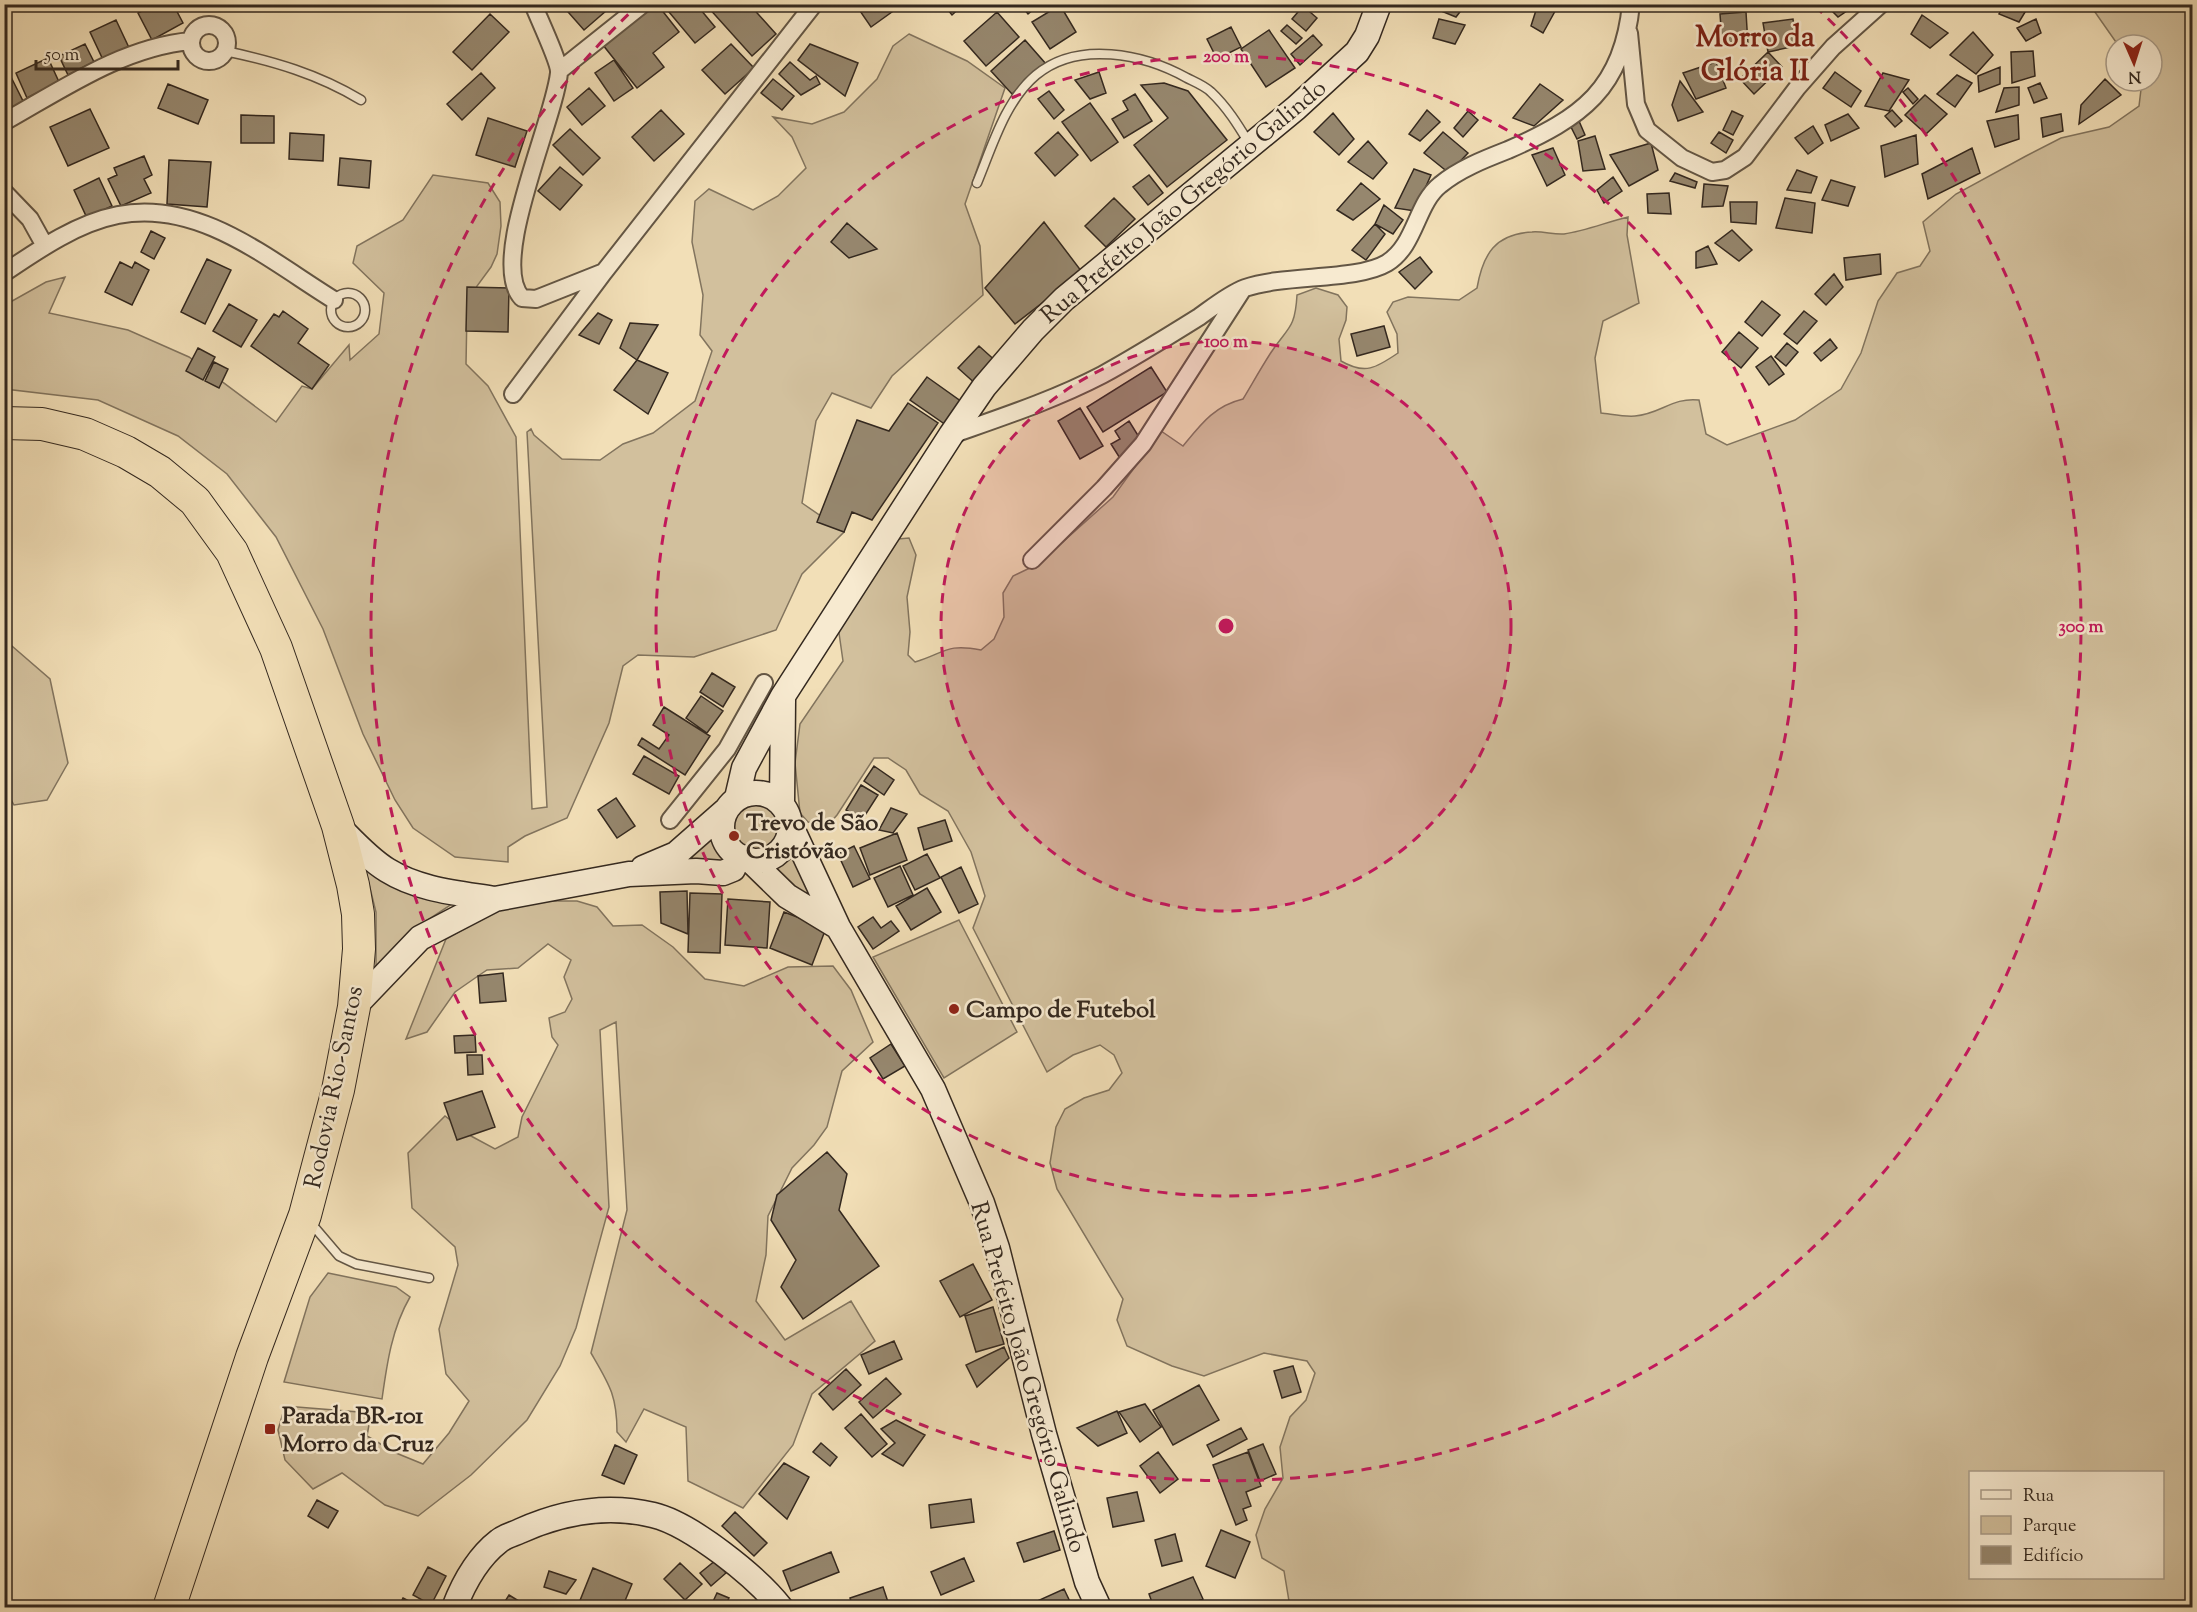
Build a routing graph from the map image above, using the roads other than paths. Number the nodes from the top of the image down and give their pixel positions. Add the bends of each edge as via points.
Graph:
1 (533, 4) edge
2 (643, 4) edge
3 (814, 4) edge
4 (1379, 4) edge
5 (1630, 4) edge
6 (1881, 4) edge
7 (1629, 23) junction
8 (191, 41) junction
9 (225, 51) junction
10 (559, 71) junction
11 (361, 100) dead end
12 (4, 122) edge
13 (1251, 146) junction
14 (977, 183) dead end
15 (4, 192) edge
16 (45, 246) junction
17 (604, 272) junction
18 (4, 273) edge
19 (1243, 288) junction
20 (334, 300) junction
21 (513, 394) dead end
22 (4, 423) edge
23 (951, 435) junction
24 (1032, 560) dead end
25 (773, 689) junction
26 (727, 749) junction
27 (744, 768) junction
28 (731, 805) junction
29 (786, 815) junction
30 (670, 820) dead end
31 (338, 826) junction
32 (744, 858) junction
33 (629, 874) junction
34 (495, 899) junction
35 (838, 927) junction
36 (354, 1006) junction
37 (305, 1215) junction
38 (429, 1278) dead end
39 (170, 1608) edge
40 (454, 1608) edge
41 (781, 1608) edge
42 (1099, 1608) edge

1 - 10 street
2 - 10 street
3 - 17 street
4 - 13 main road, Rua Prefeito João Gregório Galindo via 1357,51
5 - 7 street
6 - 7 street via 1833,47 1745,157 1725,170 1712,172 1682,158 1647,130 1636,104
7 - 19 street via 1612,76 1586,107 1541,135 1438,186 1406,244 1387,262 1365,270 1289,278
8 - 9 street via 192,50 206,61 216,60
8 - 9 street via 202,26 212,25 226,37
8 - 12 street via 140,50
9 - 11 lane via 311,74
10 - 17 street via 513,245 514,286 522,298 536,299
13 - 14 lane via 1210,90 1166,66 1110,54 1068,58 1036,75 1009,108
13 - 23 main road, Rua Prefeito João Gregório Galindo via 1064,299 984,387
15 - 16 street via 30,219
16 - 18 street
16 - 20 street via 117,215 149,211 184,216 223,232
17 - 21 street
19 - 23 street via 1101,375 1047,400
19 - 24 street via 1143,444
20 - 20 lane via 331,309 339,325 348,327 363,317 360,299 352,294
22 - 31 highway, Rodovia Rio-Santos via 42,424 85,434 160,472 195,501 232,552 276,648
23 - 25 main road, Rua Prefeito João Gregório Galindo
25 - 26 street
25 - 27 main road, Rua Prefeito João Gregório Galindo
25 - 29 main road
26 - 27 street
26 - 30 street
27 - 28 main road, Rua Prefeito João Gregório Galindo
28 - 29 main road via 756,793 775,799
28 - 32 main road via 722,821 725,841
28 - 33 main road via 676,854
29 - 32 main road via 785,843 778,851 770,857
29 - 35 main road, Rua Prefeito João Gregório Galindo
31 - 34 main road via 386,869 405,879
31 - 36 highway, Rodovia Rio-Santos via 358,914
32 - 33 main road via 723,873
32 - 35 main road via 788,896
33 - 34 main road
34 - 36 main road via 420,938
35 - 42 main road, Rua Prefeito João Gregório Galindo via 933,1089 982,1203 1044,1434
36 - 37 highway, Rodovia Rio-Santos via 338,1090
37 - 38 lane via 339,1256 356,1264
37 - 39 highway, Rodovia Rio-Santos via 252,1357
40 - 41 main road via 467,1576 500,1540 545,1519 616,1509 655,1515 692,1534 726,1555

